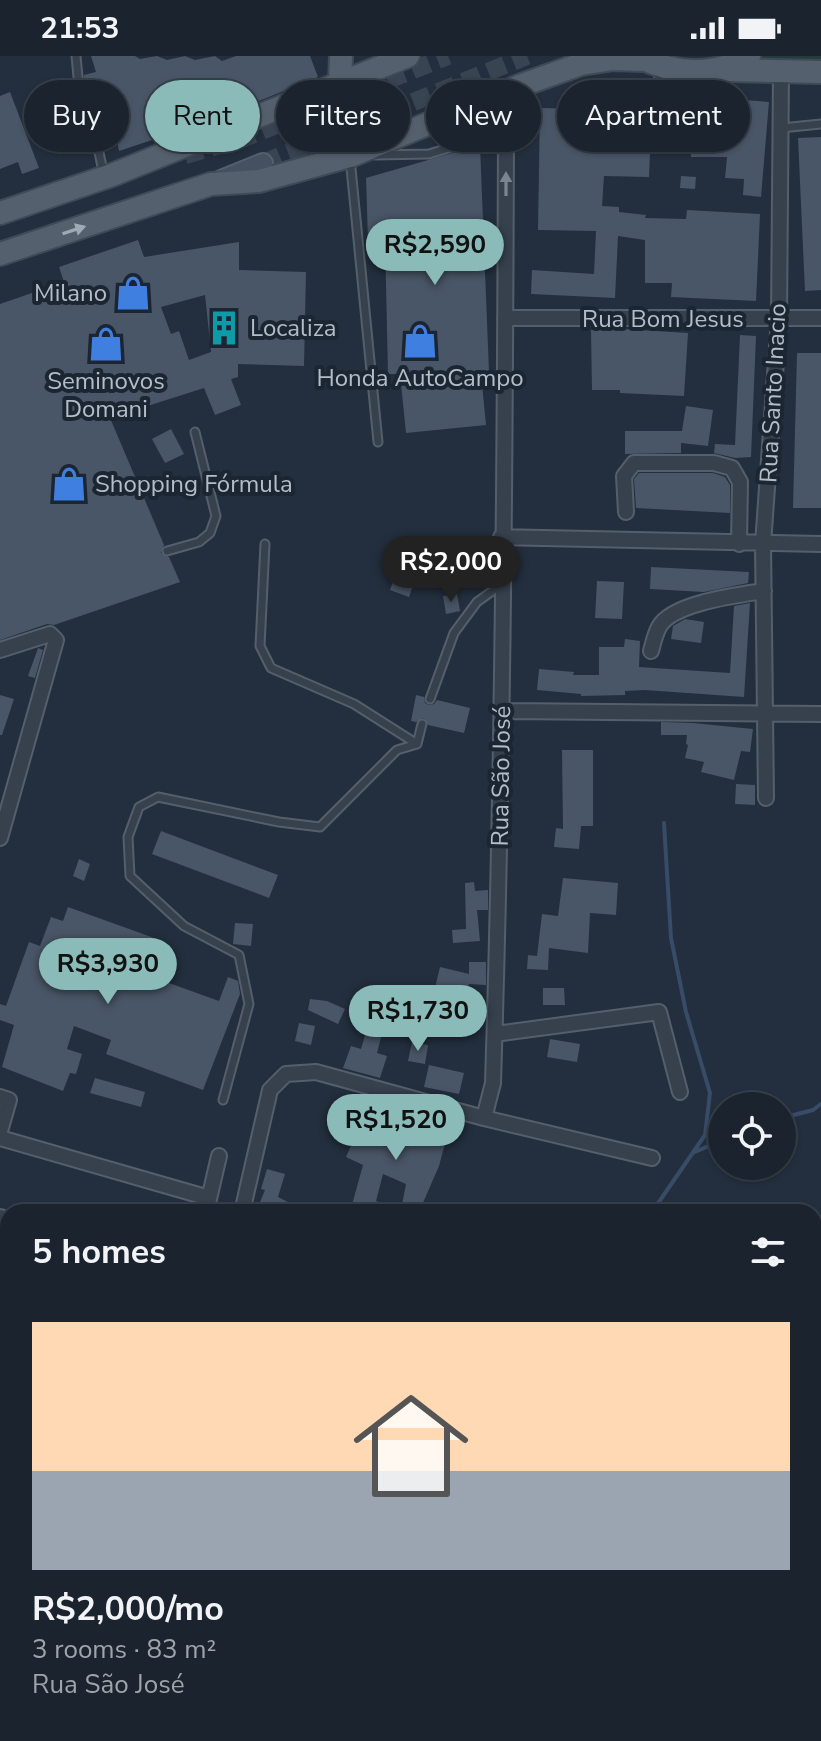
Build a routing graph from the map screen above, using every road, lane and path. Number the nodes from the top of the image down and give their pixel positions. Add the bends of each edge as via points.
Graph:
1 (76, 56) edge
2 (341, 56) edge
3 (408, 56) edge
4 (749, 56) edge
5 (647, 61) edge
6 (718, 69) junction
7 (781, 72) junction
8 (821, 72) edge
9 (78, 77) dead end
10 (340, 80) edge
11 (350, 80) edge
12 (536, 80) edge
13 (718, 80) edge
14 (276, 109) edge
15 (821, 124) edge
16 (426, 125) edge
17 (781, 128) junction
18 (100, 152) edge
19 (435, 152) edge
20 (506, 152) edge
21 (350, 156) junction
22 (263, 163) tunnel mouth
23 (147, 166) dead end
24 (108, 176) junction
25 (211, 184) junction
26 (0, 213) edge
27 (0, 254) edge
28 (505, 318) junction
29 (821, 318) edge
30 (779, 319) junction
31 (195, 432) dead end
32 (378, 442) dead end
33 (626, 512) dead end
34 (501, 537) junction
35 (265, 544) dead end
36 (739, 544) junction
37 (763, 544) junction
38 (821, 544) edge
39 (167, 551) dead end
40 (502, 584) junction
41 (764, 591) junction
42 (0, 650) edge
43 (651, 651) dead end
44 (430, 699) dead end
45 (503, 711) junction
46 (764, 714) junction
47 (821, 714) edge
48 (422, 724) dead end
49 (417, 744) junction
50 (766, 798) dead end
51 (0, 838) edge
52 (495, 1034) junction
53 (680, 1092) dead end
54 (0, 1097) edge
55 (223, 1100) dead end
56 (484, 1118) junction
57 (0, 1131) edge
58 (0, 1138) edge
59 (219, 1156) dead end
60 (652, 1158) dead end
61 (205, 1204) edge
62 (208, 1204) edge
63 (244, 1204) edge

1 - 9 lane
2 - 10 main road
3 - 11 main road
4 - 6 main road
5 - 6 main road via 691,72
5 - 12 main road via 581,64
6 - 7 main road
6 - 13 lane
7 - 8 main road
7 - 17 street, Rua Santo Inacio
14 - 24 main road
15 - 17 lane
16 - 21 main road
17 - 30 street, Rua Santo Inacio
18 - 24 lane
19 - 21 lane
28 -> 20 street, Rua São José
21 - 25 main road via 259,181
21 - 32 lane
22 - 25 main road
23 - 24 main road
24 - 26 main road
27 -> 25 main road
28 - 30 street, Rua Bom Jesus
28 - 34 street, Rua São José
29 - 30 street, Rua Bom Jesus
30 - 37 street, Rua Santo Inacio
31 - 39 lane via 216,516 210,533 199,542
33 - 36 street via 624,476 634,463 714,463 732,468 740,482
34 - 36 street
34 - 40 street, Rua São José
35 - 49 lane via 260,646 271,668 354,704
36 - 37 street
37 - 38 street
37 - 41 street, Rua Santo Inacio
40 - 44 lane via 477,602 454,633
40 - 45 street, Rua São José
41 - 43 street via 676,612 659,627
41 - 46 street, Rua Santo Inacio
42 - 51 street via 50,634 56,640
45 - 46 street
45 - 52 street, Rua São José
46 - 47 street
46 - 50 street, Rua Santo Inacio
48 - 49 lane
49 - 55 lane via 397,750 320,827 158,797 139,807 128,837 130,876 184,926 239,955 249,1004
52 - 53 street via 659,1012
52 - 56 street, Rua São José via 493,1083
54 - 57 street via 9,1100
56 - 60 street
56 - 63 street via 316,1072 286,1074 270,1090
58 - 61 street
59 - 62 street

